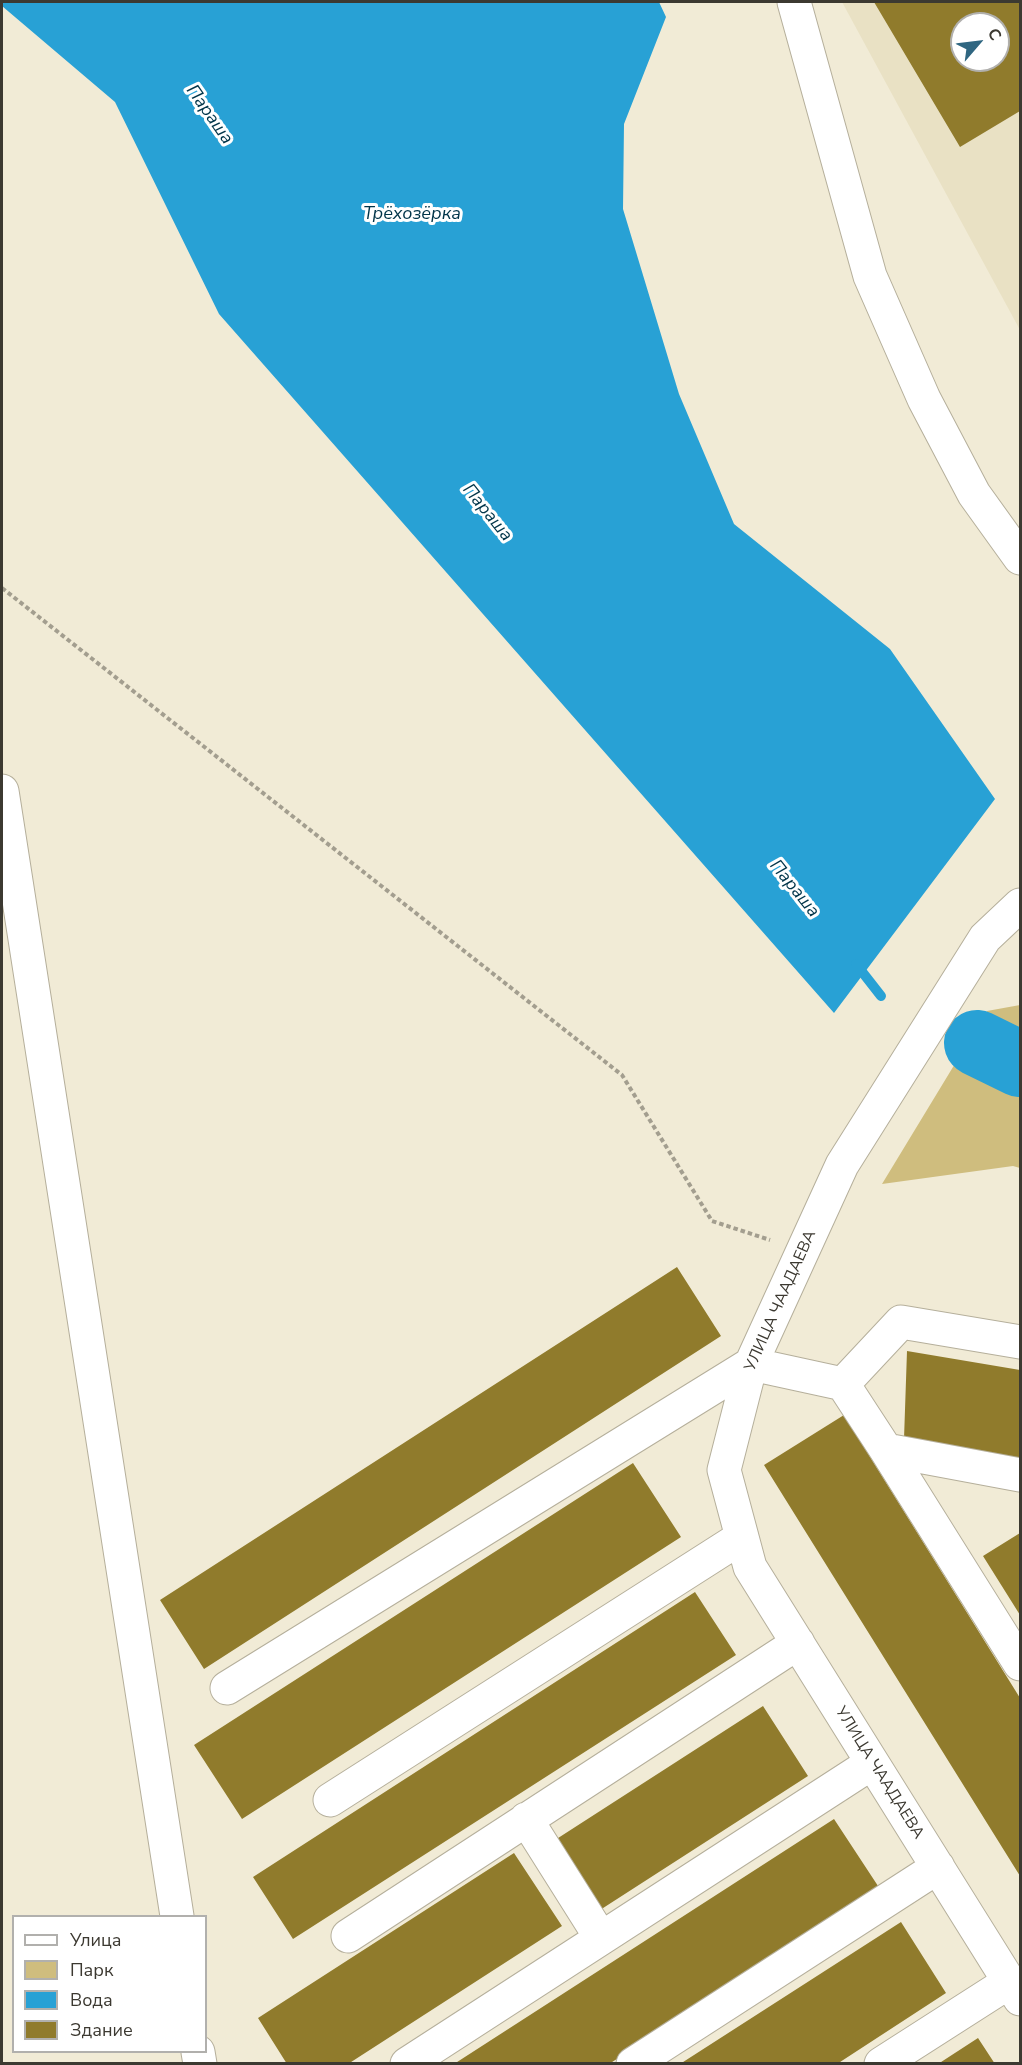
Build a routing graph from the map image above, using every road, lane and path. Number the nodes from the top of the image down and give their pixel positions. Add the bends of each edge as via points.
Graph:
1 (794, 2) edge
2 (1020, 558) edge
3 (2, 588) edge
4 (2, 791) edge
5 (1020, 905) edge
6 (802, 1251) junction
7 (1020, 1342) edge
8 (751, 1364) junction
9 (843, 1384) junction
10 (886, 1450) junction
11 (1020, 1474) edge
12 (742, 1537) junction
13 (798, 1643) junction
14 (1020, 1664) edge
15 (227, 1688) dead end
16 (872, 1763) junction
17 (330, 1800) dead end
18 (526, 1819) junction
19 (938, 1867) junction
20 (177, 1915) edge
21 (348, 1936) dead end
22 (601, 1938) junction
23 (1015, 1990) edge
24 (634, 2063) edge
25 (407, 2064) edge
26 (881, 2064) edge

1 - 2 street via 870,276 924,399 974,494
3 - 6 path via 622,1075 711,1221
4 - 20 street
5 - 6 street, УЛИЦА ЧААДАЕВА via 986,938 842,1165
6 - 8 street, УЛИЦА ЧААДАЕВА
7 - 9 street via 901,1322
8 - 9 street
8 - 12 street, УЛИЦА ЧААДАЕВА via 724,1470
8 - 15 street
9 - 10 street
10 - 11 street
10 - 14 street
12 - 13 street, УЛИЦА ЧААДАЕВА via 750,1567
12 - 17 street
13 - 16 street, УЛИЦА ЧААДАЕВА
13 - 18 street
16 - 19 street, УЛИЦА ЧААДАЕВА
16 - 22 street
18 - 21 street
18 - 22 street
19 - 23 street, УЛИЦА ЧААДАЕВА
19 - 24 street
22 - 25 street
23 - 26 street

